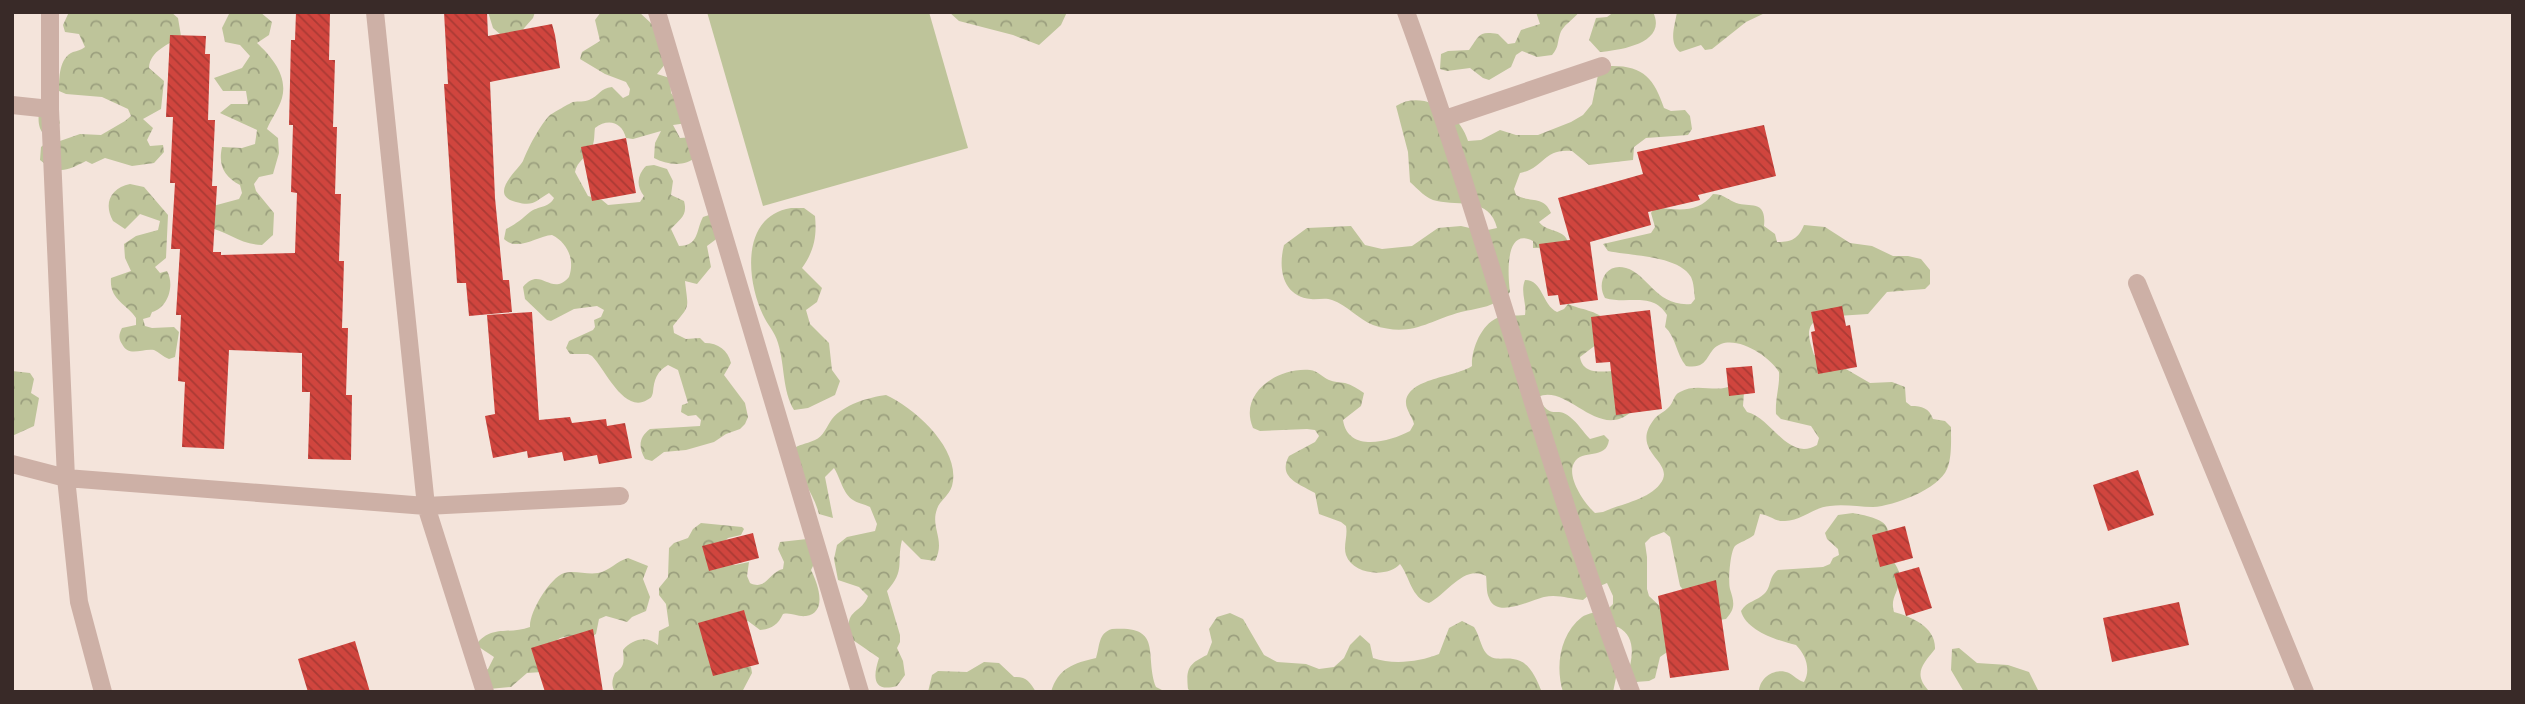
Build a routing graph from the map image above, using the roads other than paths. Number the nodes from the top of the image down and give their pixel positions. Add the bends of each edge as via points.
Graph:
1 (51, 12) edge
2 (375, 12) edge
3 (657, 12) edge
4 (1406, 12) edge
5 (1602, 66) dead end
6 (12, 105) edge
7 (50, 109) junction
8 (1445, 120) junction
9 (2137, 283) dead end
10 (12, 464) edge
11 (66, 478) junction
12 (620, 496) dead end
13 (426, 506) junction
14 (2303, 691) edge
15 (103, 692) edge
16 (485, 692) edge
17 (860, 692) edge
18 (1631, 692) edge

1 - 7 street
2 - 13 street
3 - 17 street
4 - 8 street
5 - 8 street
6 - 7 street
7 - 11 street
8 - 18 street via 1599,607
9 - 14 street
10 - 11 street
11 - 13 street
11 - 15 street via 79,602
12 - 13 street
13 - 16 street

